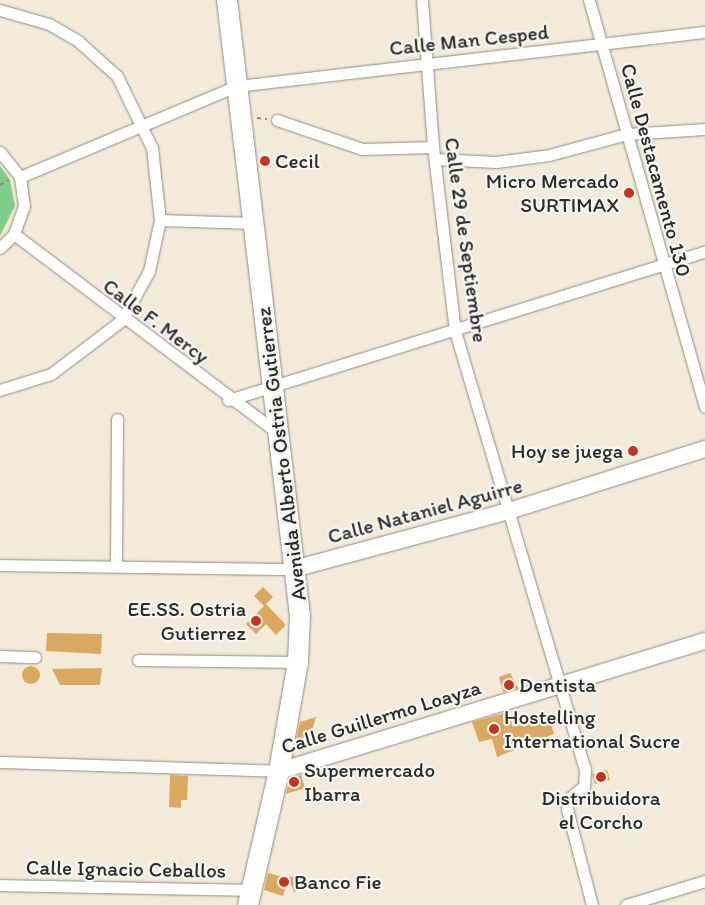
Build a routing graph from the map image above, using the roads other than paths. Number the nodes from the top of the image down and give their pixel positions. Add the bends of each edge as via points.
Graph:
1 (227, 0) edge
2 (422, 0) edge
3 (589, 0) edge
4 (0, 10) edge
5 (705, 32) edge
6 (602, 44) junction
7 (429, 63) junction
8 (237, 86) junction
9 (277, 120) road end
10 (142, 124) junction
11 (705, 129) edge
12 (692, 130) junction
13 (627, 134) junction
14 (705, 137) edge
15 (0, 152) edge
16 (434, 153) junction
17 (20, 177) junction
18 (160, 220) junction
19 (254, 223) junction
20 (14, 234) junction
21 (0, 248) edge
22 (705, 251) edge
23 (662, 265) junction
24 (122, 320) junction
25 (455, 331) junction
26 (273, 384) junction
27 (0, 390) edge
28 (228, 400) junction
29 (705, 407) edge
30 (117, 418) dead end
31 (278, 434) junction
32 (705, 449) edge
33 (509, 511) junction
34 (0, 565) edge
35 (116, 566) junction
36 (294, 569) junction
37 (705, 641) edge
38 (0, 656) edge
39 (34, 657) dead end
40 (138, 660) dead end
41 (298, 662) junction
42 (563, 683) junction
43 (0, 762) edge
44 (279, 771) junction
45 (705, 881) edge
46 (0, 885) edge
47 (249, 898) edge
48 (592, 905) edge
49 (626, 905) edge

1 - 8 highway, Avenida Alberto Ostria Gutierrez
2 - 7 street, Calle 29 de Septiembre
3 - 6 street, Calle Destacamento 130
4 - 10 street via 49,24 92,52 118,76
5 - 6 street, Calle Man Cesped
6 - 7 street, Calle Man Cesped
6 - 13 street, Calle Destacamento 130
7 - 8 street, Calle Man Cesped
7 - 16 street, Calle 29 de Septiembre
8 - 10 street, Calle Man Cesped
8 - 19 highway, Avenida Alberto Ostria Gutierrez
9 - 16 street via 362,149
10 - 17 street, Calle Man Cesped
10 - 18 street via 158,173
11 - 12 street
12 - 13 street
12 - 14 street
13 - 16 street via 549,156 496,162
13 - 23 street, Calle Destacamento 130
15 - 17 street
16 - 25 street, Calle 29 de Septiembre
17 - 20 street via 24,206
18 - 19 street
18 - 24 street via 149,271
19 - 26 highway, Avenida Alberto Ostria Gutierrez
20 - 21 street
20 - 24 street, Calle F. Mercy
22 - 23 street
23 - 25 street
23 - 29 street, Calle Destacamento 130
24 - 27 street via 51,374
24 - 28 street, Calle F. Mercy
25 - 26 street
25 - 33 street, Calle 29 de Septiembre
26 - 28 street
26 - 31 highway, Avenida Alberto Ostria Gutierrez
28 - 31 street, Calle F. Mercy
30 - 35 street
31 - 36 highway, Avenida Alberto Ostria Gutierrez
32 - 33 street, Calle Nataniel Aguirre
33 - 36 street, Calle Nataniel Aguirre
33 - 42 street, Calle 29 de Septiembre
34 - 35 street, Calle Nataniel Aguirre
35 - 36 street, Calle Nataniel Aguirre via 249,572
36 - 41 highway, Avenida Alberto Ostria Gutierrez via 300,616
37 - 42 street, Calle Guillermo Loayza
38 - 39 street
40 - 41 street
41 - 44 highway, Avenida Alberto Ostria Gutierrez
42 - 44 street, Calle Guillermo Loayza
42 - 48 street, Calle 29 de Septiembre via 586,780 569,798 567,809
43 - 44 street, Calle Guillermo Loayza
44 - 47 highway, Avenida Alberto Ostria Gutierrez
45 - 49 street
46 - 47 street, Calle Ignacio Ceballos

